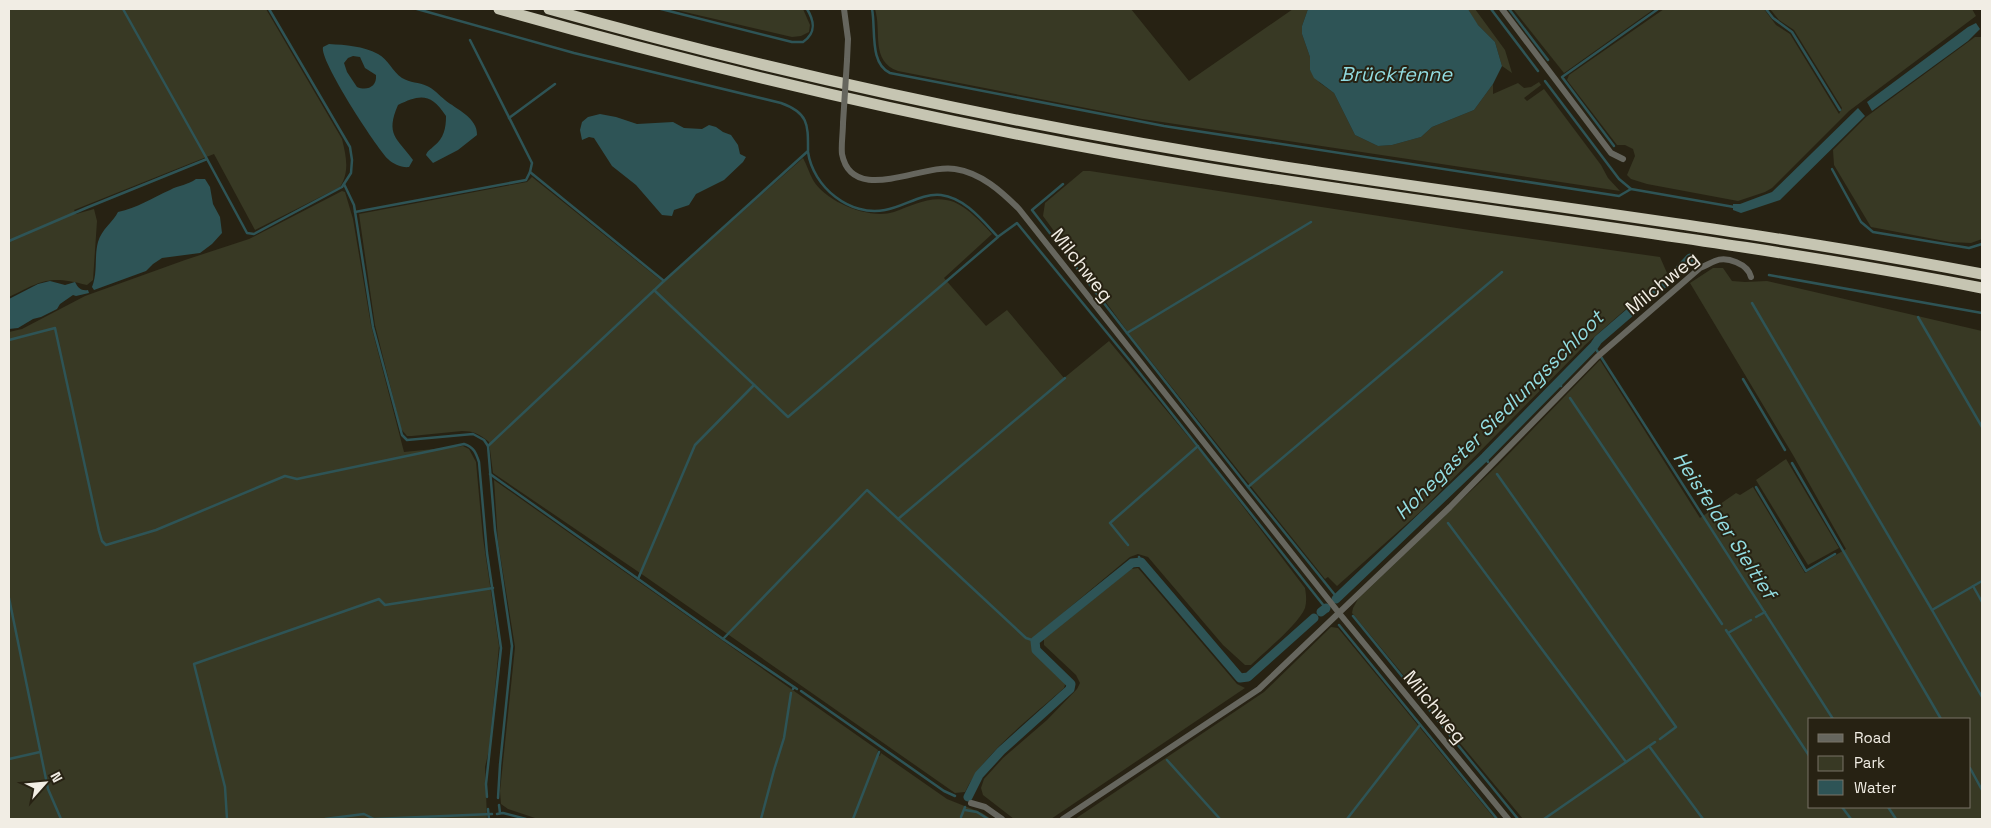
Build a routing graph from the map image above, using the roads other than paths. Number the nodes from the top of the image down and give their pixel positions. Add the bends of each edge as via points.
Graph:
1 (499, 9) edge
2 (549, 9) edge
3 (844, 9) edge
4 (1502, 9) edge
5 (1622, 159) dead end
6 (1982, 274) edge
7 (1751, 277) dead end
8 (1982, 288) edge
9 (1339, 613) junction
10 (971, 803) dead end
11 (1002, 819) edge
12 (1063, 819) edge
13 (1508, 819) edge

1 - 8 highway via 823,93 1092,148 1310,184 1761,249
2 - 6 highway via 851,85 1089,134 1272,165 1759,235
3 - 9 street, Milchweg, bridge via 848,38 842,154 855,176 880,181 932,169 954,169 980,178 1001,192 1019,209
4 - 5 street via 1611,153
7 - 9 street, Milchweg via 1745,267 1732,260 1716,260 1700,268 1603,352 1450,507
9 - 12 street via 1259,689
9 - 13 street, Milchweg
10 - 11 street via 985,807

